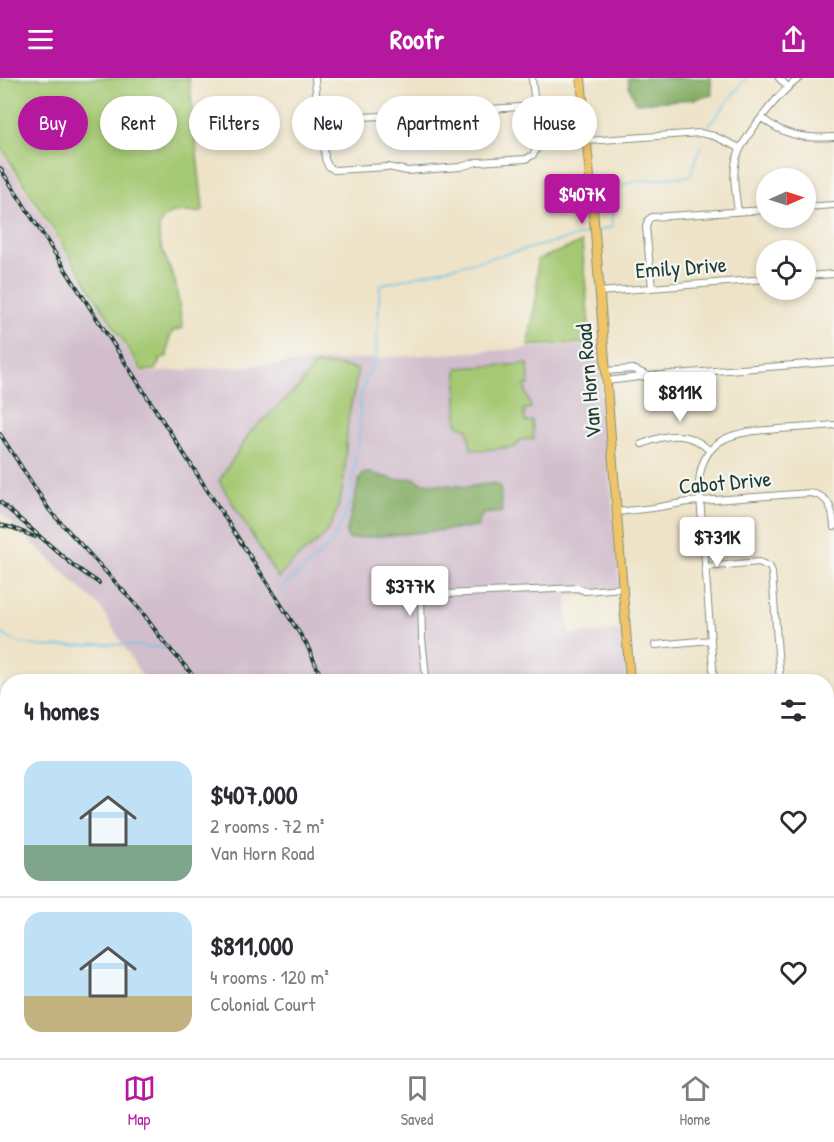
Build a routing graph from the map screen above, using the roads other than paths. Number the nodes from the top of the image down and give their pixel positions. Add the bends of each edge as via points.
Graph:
1 (315, 78) edge
2 (532, 78) edge
3 (581, 78) edge
4 (779, 78) edge
5 (800, 78) edge
6 (788, 87) junction
7 (316, 96) edge
8 (535, 96) edge
9 (583, 96) edge
10 (512, 108) edge
11 (364, 117) edge
12 (762, 118) junction
13 (834, 137) edge
14 (597, 140) edge
15 (740, 148) junction
16 (324, 150) edge
17 (536, 150) edge
18 (588, 150) edge
19 (834, 205) edge
20 (816, 206) edge
21 (756, 211) edge
22 (738, 212) junction
23 (834, 274) edge
24 (816, 275) edge
25 (756, 280) edge
26 (652, 288) junction
27 (599, 292) junction
28 (834, 362) edge
29 (606, 371) junction
30 (648, 376) junction
31 (606, 381) junction
32 (834, 425) edge
33 (642, 444) dead end
34 (710, 451) junction
35 (834, 496) edge
36 (826, 500) junction
37 (700, 501) junction
38 (617, 512) junction
39 (834, 527) edge
40 (705, 567) junction
41 (623, 588) junction
42 (711, 640) junction
43 (655, 645) dead end
44 (426, 674) edge
45 (629, 674) edge
46 (713, 674) edge
47 (779, 674) edge

1 - 7 street
2 - 8 street
3 - 9 main road, Van Horn Road
4 - 6 street
5 - 6 street
6 - 12 street
10 - 11 street via 443,107
12 - 13 street via 797,136
12 - 15 street
14 - 15 street via 700,133
15 - 22 street via 735,172
16 - 17 street via 328,166 334,170 388,167 407,171 526,159
18 - 27 main road, Van Horn Road
19 - 20 street
21 - 22 street
22 - 26 street via 649,219 646,227
23 - 24 street
25 - 26 street, Emily Drive
26 - 27 street, Emily Drive
27 - 29 main road, Van Horn Road
28 - 30 street
29 - 30 street via 633,369
29 - 31 main road, Van Horn Road
30 - 31 street
31 - 38 main road, Van Horn Road
32 - 34 street via 742,432 724,439
33 - 34 street via 659,437 682,435
34 - 37 street via 700,472
35 - 36 street
36 - 37 street, Cabot Drive via 808,493
36 - 39 street
37 - 38 street, Cabot Drive
37 - 40 street
38 - 41 main road, Van Horn Road
40 - 42 street
40 - 47 street via 759,562 770,567
41 - 44 street via 421,595
41 - 45 main road, Van Horn Road
42 - 43 street
42 - 46 street

